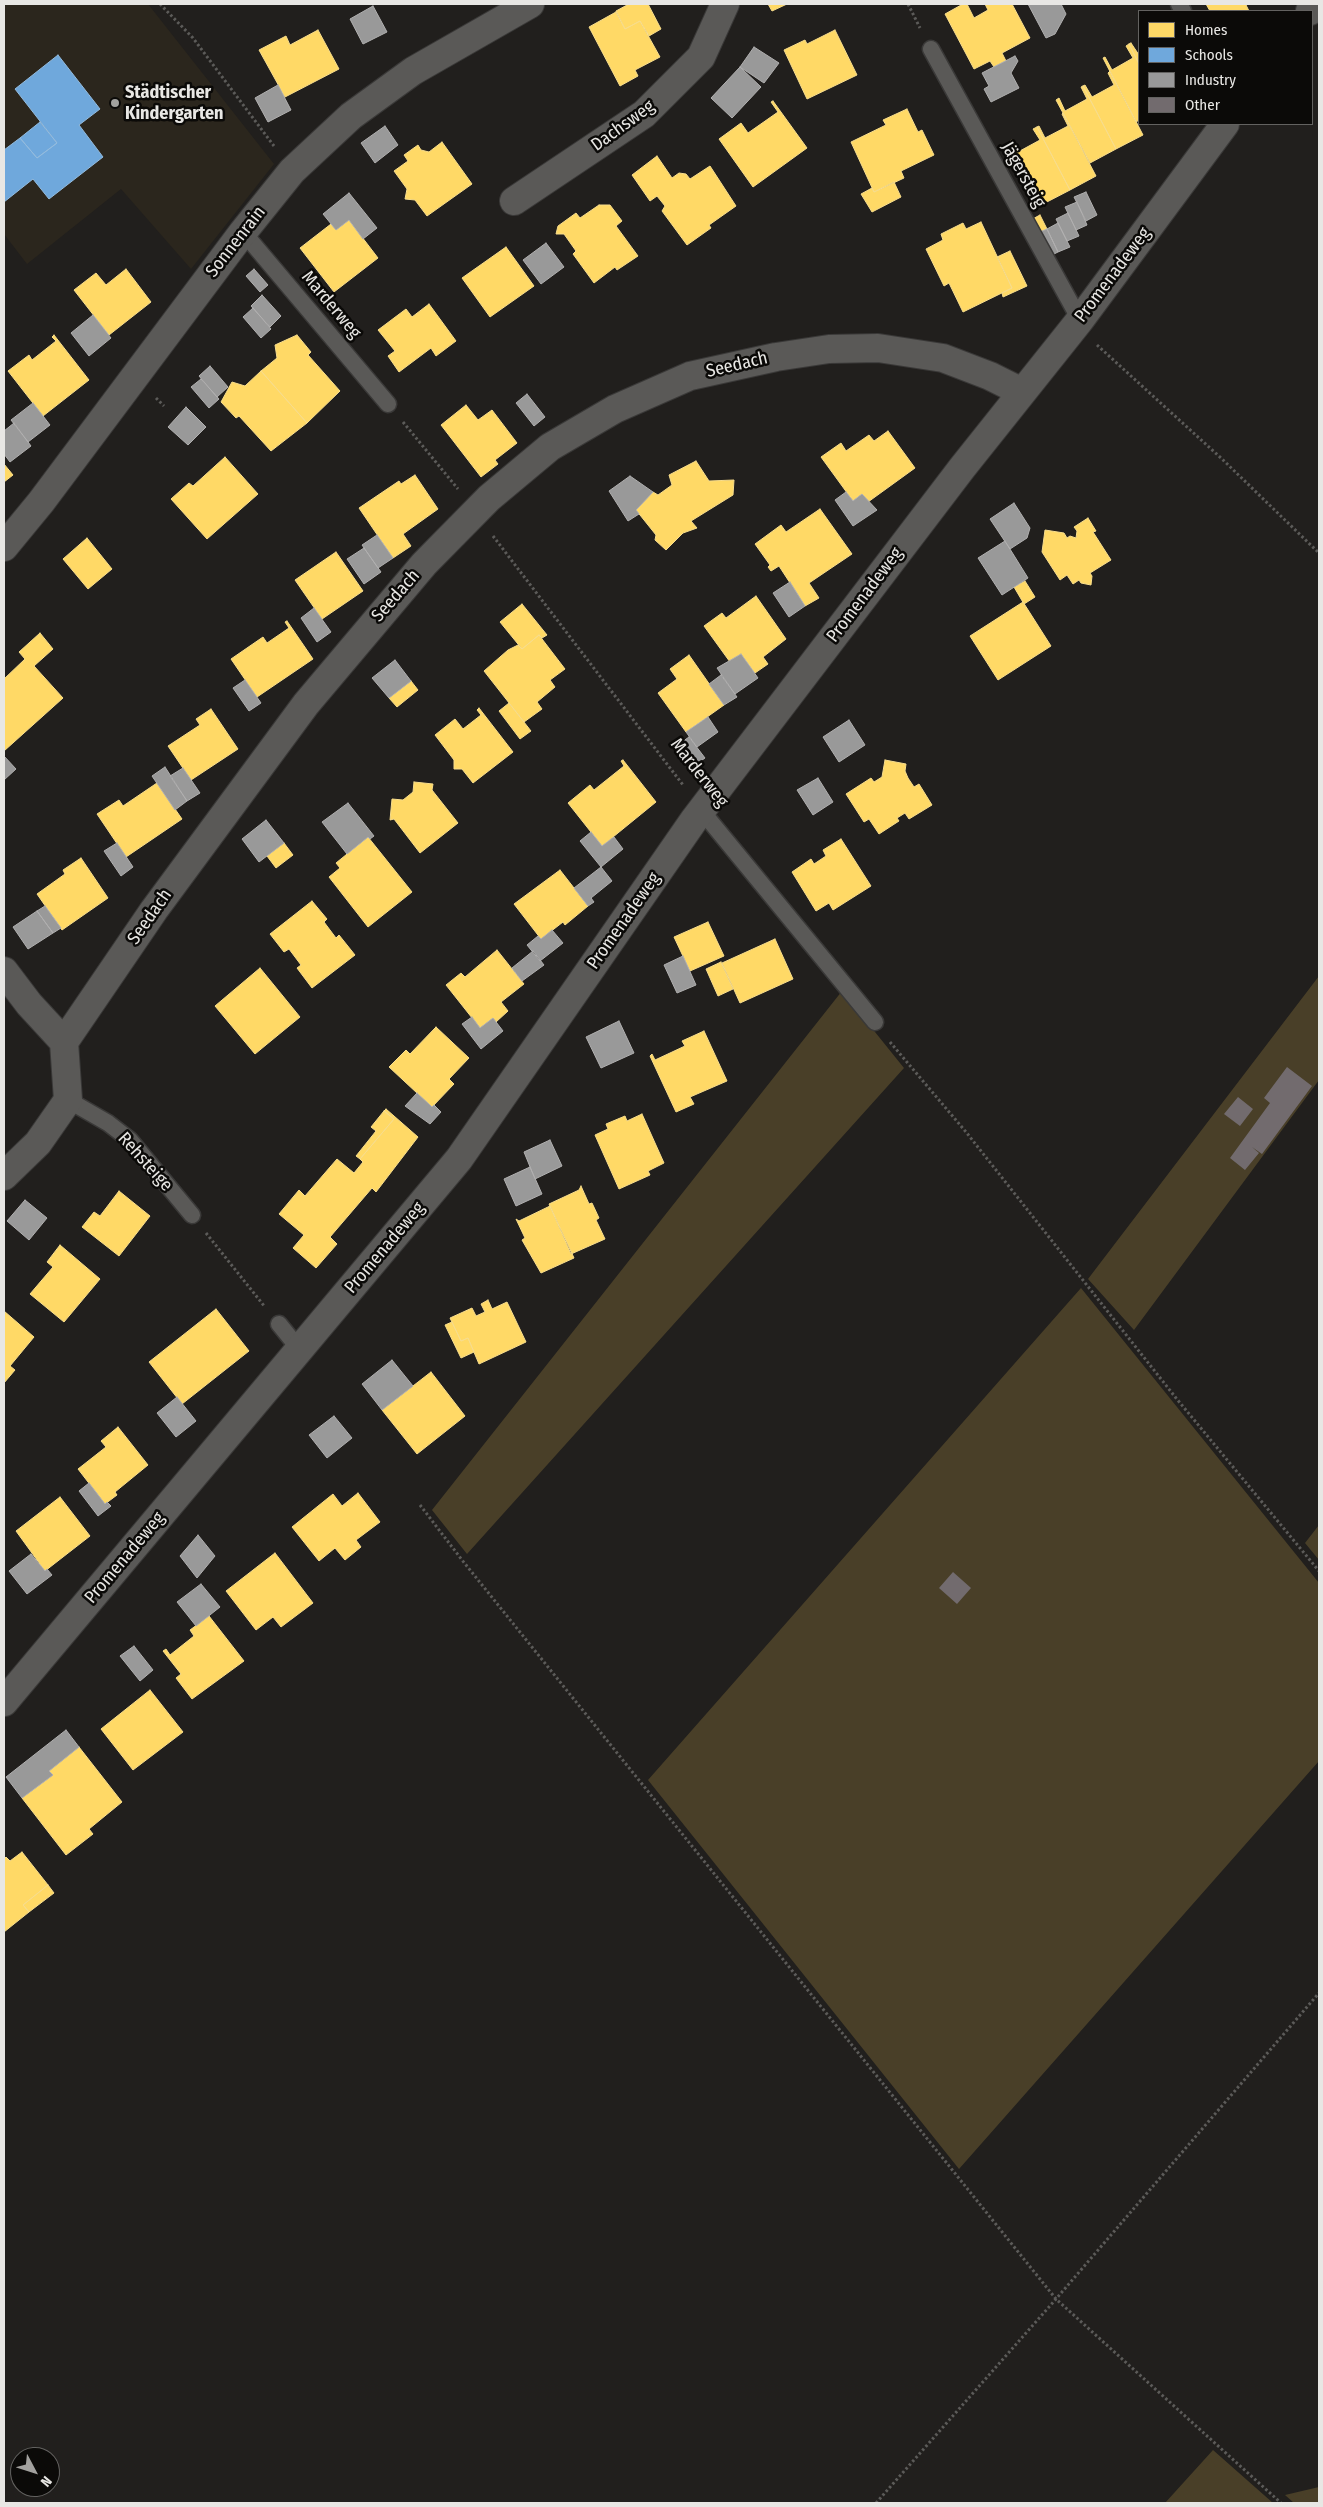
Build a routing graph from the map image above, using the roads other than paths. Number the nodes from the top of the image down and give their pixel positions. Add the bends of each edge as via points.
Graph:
1 (530, 4) edge
2 (725, 4) edge
3 (931, 48) dead end
4 (1224, 125) edge
5 (514, 201) dead end
6 (243, 232) junction
7 (1080, 320) junction
8 (1022, 392) junction
9 (388, 404) road end
10 (4, 547) edge
11 (701, 810) junction
12 (4, 972) edge
13 (875, 1022) road end
14 (64, 1042) junction
15 (68, 1100) junction
16 (4, 1176) edge
17 (192, 1215) road end
18 (279, 1324) road end
19 (300, 1350) junction
20 (4, 1702) edge

1 - 6 street, Sonnenrain via 413,71 351,116 292,171
2 - 5 street, Dachsweg via 701,57 644,114
3 - 7 lane, Jägersteig
4 - 7 street, Promenadeweg
6 - 9 lane, Marderweg
6 - 10 street, Sonnenrain
7 - 8 street, Promenadeweg
8 - 11 street, Promenadeweg
8 - 14 street, Seedach via 942,358 878,348 829,349 690,376 615,409 550,447 489,498 424,564 318,688 154,910
11 - 13 lane, Marderweg
11 - 19 street, Promenadeweg via 459,1159
12 - 14 street
14 - 15 street
15 - 16 street via 38,1143
15 - 17 lane, Rehsteige via 130,1140
18 - 19 lane
19 - 20 street, Promenadeweg

